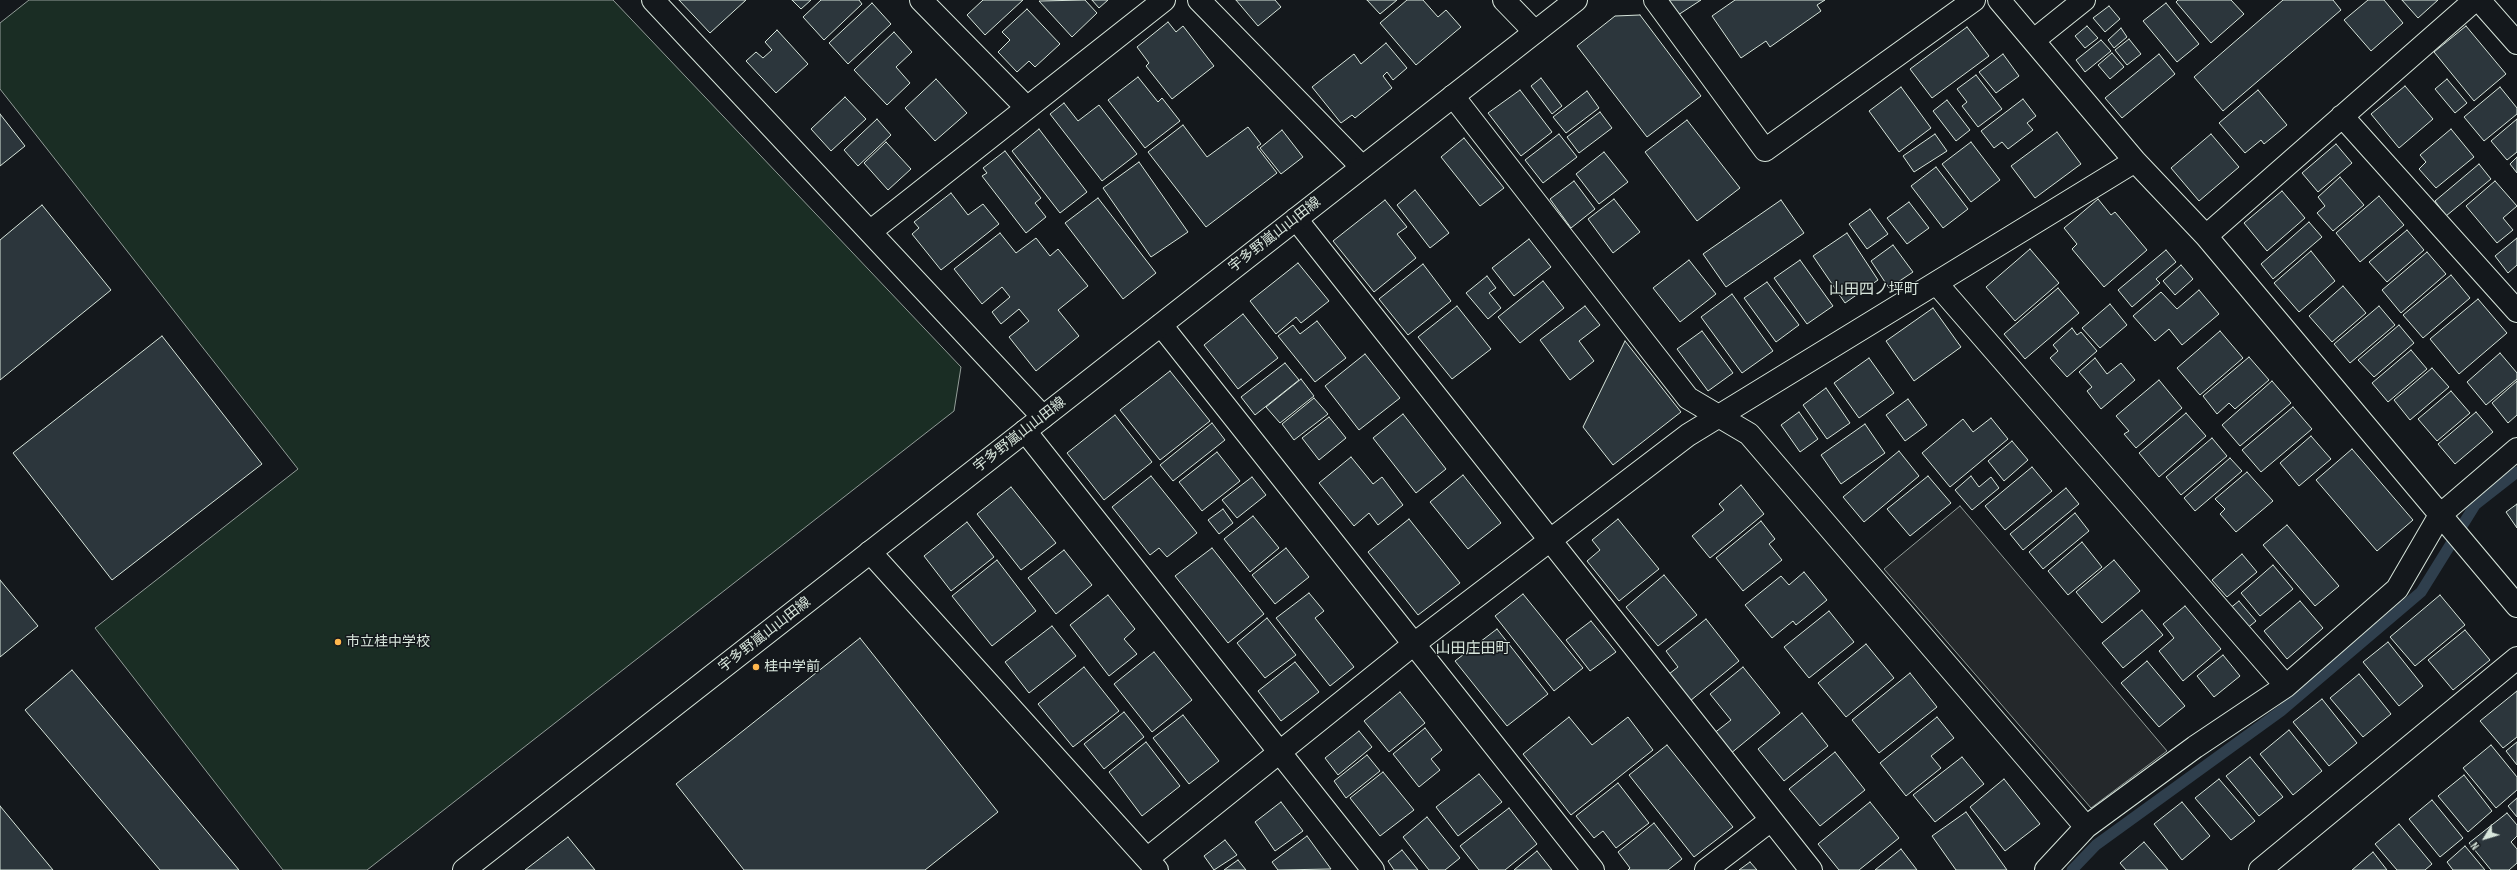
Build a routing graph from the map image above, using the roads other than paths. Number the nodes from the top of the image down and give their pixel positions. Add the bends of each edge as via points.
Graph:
1 (654, 0) edge
2 (921, 0) edge
3 (1164, 0) edge
4 (1199, 0) edge
5 (1504, 0) edge
6 (1576, 0) edge
7 (1655, 0) edge
8 (1974, 0) edge
9 (1999, 0) edge
10 (2084, 0) edge
11 (2475, 0) edge
12 (2479, 0) edge
13 (1535, 32) junction
14 (2034, 40) junction
15 (2517, 43) edge
16 (1453, 96) junction
17 (1027, 108) junction
18 (2342, 116) junction
19 (2135, 161) junction
20 (1362, 167) junction
21 (1296, 219) junction
22 (871, 231) junction
23 (2206, 236) junction
24 (1936, 284) junction
25 (2517, 311) edge
26 (1161, 324) junction
27 (1720, 416) junction
28 (1043, 417) junction
29 (1025, 431) junction
30 (2517, 449) edge
31 (2440, 515) junction
32 (1550, 542) junction
33 (870, 552) junction
34 (2517, 606) edge
35 (1414, 644) junction
36 (2517, 658) edge
37 (2286, 686) junction
38 (1279, 753) junction
39 (1771, 820) junction
40 (2086, 827) junction
41 (1153, 864) edge
42 (464, 870) edge
43 (1373, 870) edge
44 (1593, 870) edge
45 (1706, 870) edge
46 (1812, 870) edge
47 (2046, 870) edge
48 (2260, 870) edge

1 - 22 street
2 - 17 street
3 - 17 street
4 - 20 street
5 - 13 street
6 - 13 street, 宇多野嵐山山田線
7 - 8 street via 1765,150
9 - 14 street
10 - 14 street
11 - 18 street
12 - 15 street
13 - 16 street, 宇多野嵐山山田線
14 - 19 street
16 - 20 street, 宇多野嵐山山田線
16 - 27 street via 1688,398
17 - 22 street
18 - 23 street
18 - 25 street
19 - 23 street
19 - 24 street
20 - 21 street, 宇多野嵐山山田線
21 - 26 street, 宇多野嵐山山田線
21 - 32 street
22 - 28 street
23 - 31 street
24 - 27 street
24 - 37 street
26 - 28 street, 宇多野嵐山山田線
26 - 35 street
27 - 32 street via 1688,435
27 - 40 street via 1749,434
28 - 29 street, 宇多野嵐山山田線
29 - 33 street, 宇多野嵐山山田線
29 - 38 street
30 - 31 street
31 - 34 street
31 - 37 street via 2397,589
32 - 35 street
32 - 39 street
33 - 41 street
33 - 42 street, 宇多野嵐山山田線
35 - 38 street
35 - 44 street
36 - 48 street
37 - 40 street via 2195,747
38 - 41 street
38 - 43 street
39 - 45 street
39 - 46 street
40 - 47 street

